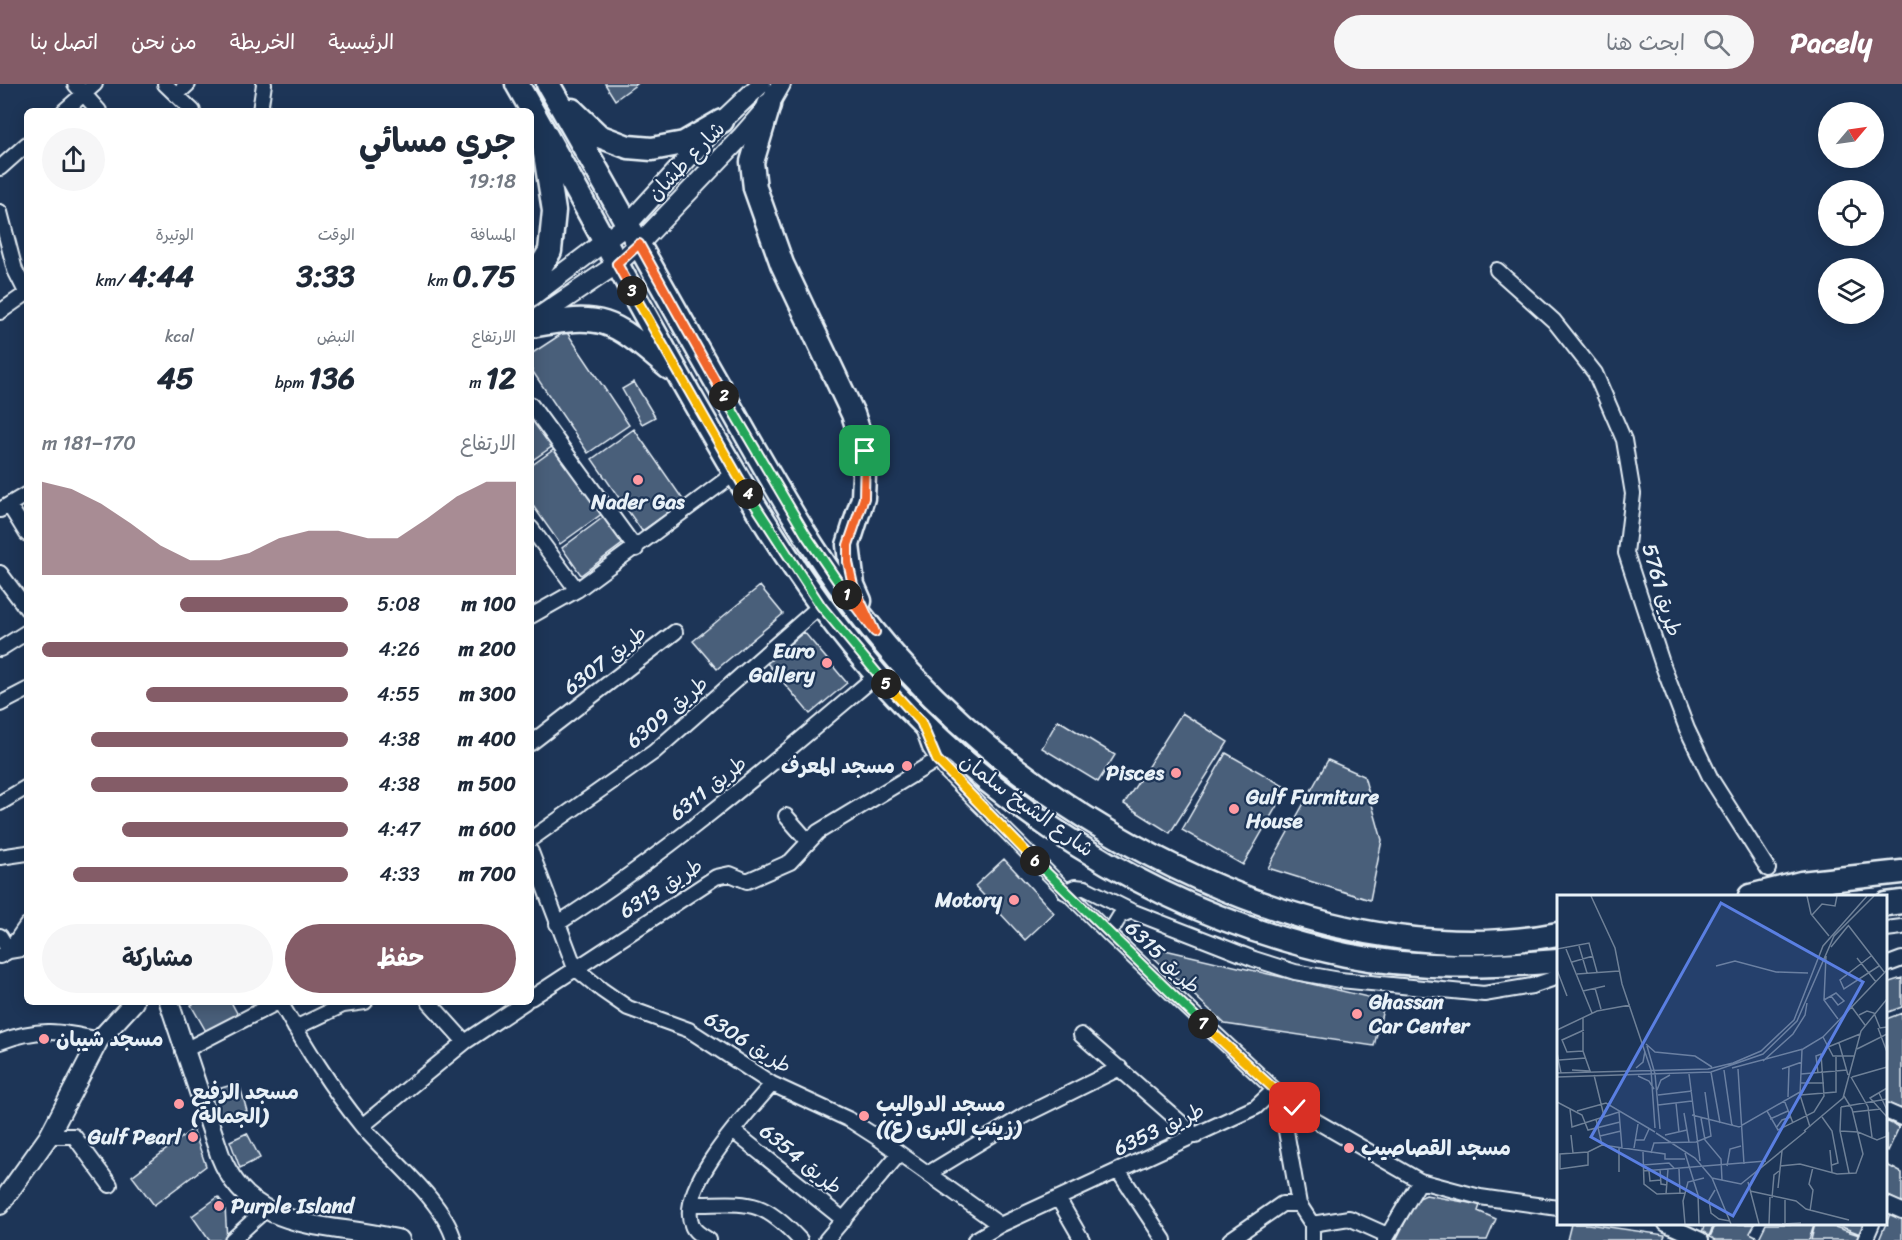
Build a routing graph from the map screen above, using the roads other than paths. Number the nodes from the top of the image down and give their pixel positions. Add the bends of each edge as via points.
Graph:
1 (95, 84) edge
2 (165, 84) edge
3 (188, 84) edge
4 (264, 84) edge
5 (517, 84) edge
6 (761, 84) edge
7 (781, 84) edge
8 (549, 85) edge
9 (79, 89) edge
10 (176, 95) junction
11 (769, 105) junction
12 (66, 108) edge
13 (96, 108) edge
14 (189, 108) edge
15 (260, 108) edge
16 (530, 108) edge
17 (534, 114) edge
18 (722, 122) junction
19 (540, 125) junction
20 (24, 147) edge
21 (0, 168) edge
22 (0, 212) edge
23 (628, 224) junction
24 (605, 242) junction
25 (639, 244) junction
26 (617, 264) junction
27 (1497, 270) dead end
28 (534, 278) edge
29 (24, 288) edge
30 (534, 295) edge
31 (24, 296) edge
32 (0, 312) edge
33 (534, 322) edge
34 (534, 324) edge
35 (680, 377) junction
36 (534, 409) edge
37 (735, 473) junction
38 (24, 496) edge
39 (4, 507) edge
40 (24, 530) edge
41 (534, 532) edge
42 (636, 549) junction
43 (0, 573) edge
44 (577, 590) junction
45 (24, 605) edge
46 (821, 606) junction
47 (534, 614) edge
48 (675, 632) dead end
49 (875, 632) junction
50 (24, 634) edge
51 (0, 649) edge
52 (877, 675) junction
53 (24, 692) edge
54 (0, 704) edge
55 (921, 722) junction
56 (534, 741) edge
57 (937, 760) junction
58 (24, 789) edge
59 (0, 803) edge
60 (786, 816) dead end
61 (534, 837) edge
62 (808, 841) junction
63 (24, 853) edge
64 (0, 857) edge
65 (534, 861) edge
66 (1768, 869) junction
67 (1902, 872) edge
68 (1801, 883) junction
69 (1065, 892) junction
70 (1756, 895) edge
71 (1902, 902) edge
72 (1887, 904) edge
73 (1131, 911) junction
74 (556, 924) junction
75 (1902, 927) edge
76 (24, 929) edge
77 (1887, 929) edge
78 (1109, 934) junction
79 (1557, 934) edge
80 (0, 936) edge
81 (24, 949) edge
82 (4, 953) edge
83 (1902, 959) edge
84 (1557, 962) edge
85 (1887, 964) edge
86 (575, 968) junction
87 (1557, 977) edge
88 (534, 996) edge
89 (131, 1005) edge
90 (171, 1005) edge
91 (273, 1005) edge
92 (281, 1005) edge
93 (340, 1005) edge
94 (432, 1005) edge
95 (520, 1005) edge
96 (295, 1028) junction
97 (1081, 1035) dead end
98 (99, 1040) junction
99 (0, 1042) edge
100 (465, 1042) junction
101 (183, 1051) junction
102 (1120, 1068) junction
103 (772, 1084) junction
104 (1277, 1094) junction
105 (1887, 1111) edge
106 (1902, 1118) edge
107 (362, 1126) junction
108 (733, 1131) junction
109 (49, 1136) junction
110 (1196, 1136) junction
111 (899, 1154) junction
112 (1119, 1172) junction
113 (929, 1173) junction
114 (1420, 1181) junction
115 (110, 1185) dead end
116 (1059, 1200) junction
117 (691, 1204) junction
118 (1299, 1204) junction
119 (1887, 1204) edge
120 (0, 1205) edge
121 (1557, 1208) edge
122 (265, 1210) junction
123 (1902, 1211) edge
124 (844, 1220) junction
125 (1312, 1224) junction
126 (1000, 1225) junction
127 (1668, 1225) edge
128 (1872, 1225) edge
129 (980, 1238) edge
130 (1386, 1238) edge
131 (232, 1240) edge
132 (400, 1240) edge
133 (454, 1240) edge
134 (709, 1240) edge
135 (800, 1240) edge
136 (828, 1240) edge
137 (1082, 1240) edge
138 (1164, 1240) edge
139 (1230, 1240) edge
140 (1312, 1240) edge
141 (1701, 1240) edge
142 (1864, 1240) edge

1 - 9 street
2 - 10 street
3 - 10 street
4 - 15 street
5 - 16 main road, شارع الشيخ سلمان
6 - 18 street, شارع طشان
7 - 11 street, شارع طشان
8 - 18 main road via 599,136 628,147 651,149 684,143
8 - 23 main road, شارع الشيخ سلمان
9 - 12 street
9 - 13 street
10 - 14 street
11 - 25 street, شارع طشان
11 - 49 main road via 752,162 754,188 782,264 853,414 865,451 864,498 848,545 848,562 853,585
17 - 19 main road, شارع الشيخ سلمان
18 - 23 street, شارع طشان
19 - 24 main road, شارع الشيخ سلمان
19 - 28 main road via 554,211 550,251
20 - 21 street
22 - 29 street via 15,270
23 - 24 street, شارع طشان
23 - 25 main road, شارع الشيخ سلمان
24 - 26 main road, شارع الشيخ سلمان
24 - 30 street, شارع طشان
25 - 26 street, شارع طشان
25 - 49 main road, شارع الشيخ سلمان via 800,525
26 - 33 street, شارع طشان
26 - 35 main road, شارع الشيخ سلمان
27 - 66 street, طريق 5761 via 1554,321 1595,373 1624,440 1633,494 1626,553 1662,666 1712,779
31 - 32 street
34 - 35 main road via 600,320 628,334
35 - 37 main road, شارع الشيخ سلمان
36 - 42 street
37 - 42 street
37 - 46 main road, شارع الشيخ سلمان
38 - 39 street
39 - 40 street
41 - 44 street
42 - 44 street
43 - 45 street
44 - 47 street
46 - 52 main road, شارع الشيخ سلمان
46 - 61 street, طريق 6309 via 654,752
48 - 56 street, طريق 6307
49 - 79 main road, شارع الشيخ سلمان via 949,712 1027,777 1126,842 1201,880 1276,909 1367,932 1429,941 1518,942
50 - 51 street
52 - 55 main road, شارع الشيخ سلمان
52 - 74 street, طريق 6311 via 758,776 616,886
53 - 54 street
55 - 57 street, طريق 6315
55 - 84 main road, شارع الشيخ سلمان via 1007,796 1114,867 1184,903 1266,934 1348,955 1434,965
57 - 62 street, طريق 6313
57 - 69 street, طريق 6315
58 - 59 street
60 - 62 street
62 - 86 street, طريق 6313 via 790,862 750,880 730,874 717,877
63 - 64 street
65 - 74 street, طريق 6306
66 - 68 street
66 - 70 street
67 - 68 main road
68 - 70 main road
69 - 73 street via 1085,888
69 - 78 street, طريق 6315
71 - 72 main road
73 - 78 street via 1120,916
73 - 87 street via 1254,960 1340,980 1484,994
74 - 86 street, طريق 6306
75 - 77 street
76 - 82 street
78 - 104 street, طريق 6315
80 - 82 street
81 - 82 street
83 - 85 street
86 - 88 street, طريق 6313
86 - 103 street, طريق 6306 via 628,1008 689,1030
89 - 98 street
90 - 101 street
91 - 101 street
92 - 96 street
93 - 96 street
94 - 100 street
95 - 100 street
96 - 107 street
97 - 102 street
98 - 99 street via 36,1031
98 - 109 street
100 - 107 street
101 - 122 street via 224,1167 245,1196
102 - 110 street
102 - 113 street via 1024,1115
103 - 108 street, طريق 6354
103 - 111 street, طريق 6306 via 849,1120
104 - 110 street, طريق 6353
104 - 114 street, طريق 6315
104 - 118 street
105 - 106 street
107 - 133 street via 440,1211
108 - 117 street, طريق 6354 via 706,1170
108 - 124 street, طريق 6354
109 - 115 street via 74,1136
109 - 120 street
110 - 112 street, طريق 6353
111 - 113 street, طريق 6306
111 - 124 street, طريق 6354
112 - 116 street, طريق 6353
112 - 138 street
113 - 126 street, طريق 6306
114 - 121 street, طريق 6315 via 1480,1197
114 - 130 street
116 - 126 street, طريق 6353
116 - 137 street
117 - 134 street, طريق 6354 via 691,1224
117 - 135 street via 764,1208
118 - 125 street
118 - 139 street via 1282,1204
119 - 123 street
122 - 131 street
122 - 132 street via 295,1222
124 - 136 street, طريق 6354
125 - 130 street via 1349,1218
125 - 140 street
126 - 129 street, طريق 6353
127 - 141 street
128 - 142 street

